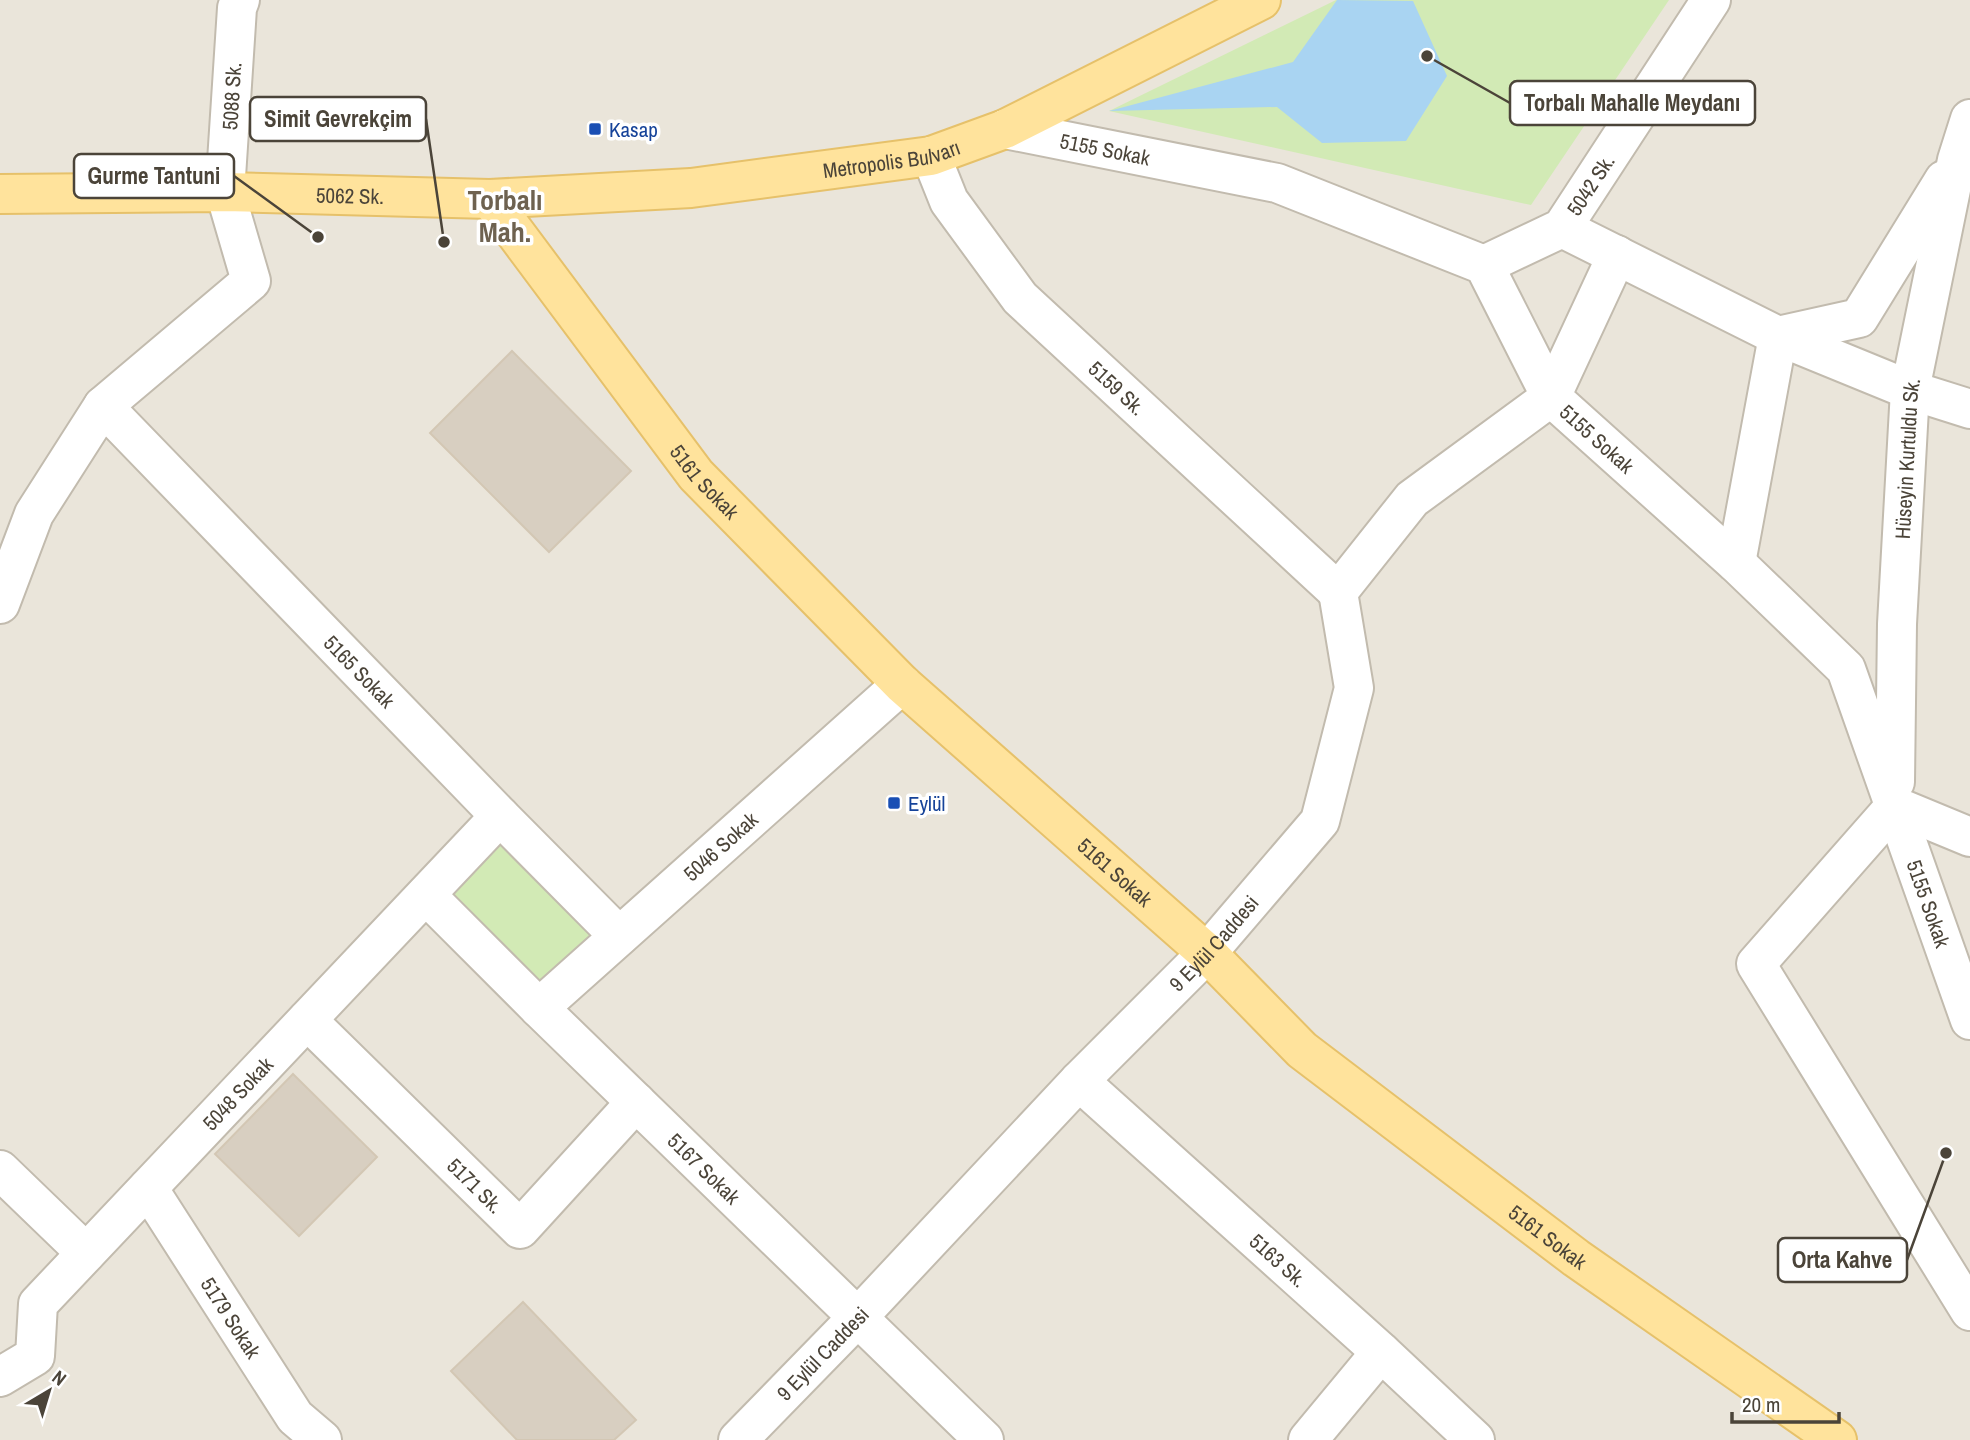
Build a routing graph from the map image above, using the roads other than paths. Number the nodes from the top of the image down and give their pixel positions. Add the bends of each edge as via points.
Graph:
1 (240, 0) edge
2 (1261, 0) edge
3 (1711, 0) edge
4 (1970, 119) edge
5 (1005, 130) junction
6 (931, 156) junction
7 (1963, 161) edge
8 (225, 192) junction
9 (0, 194) edge
10 (489, 199) junction
11 (1562, 228) junction
12 (1618, 254) junction
13 (1484, 265) junction
14 (1778, 336) junction
15 (1910, 390) junction
16 (1551, 397) junction
17 (103, 406) junction
18 (1970, 409) edge
19 (1736, 562) junction
20 (1338, 592) junction
21 (0, 604) edge
22 (902, 684) junction
23 (1895, 806) junction
24 (500, 816) junction
25 (1970, 837) edge
26 (426, 895) junction
27 (620, 936) junction
28 (1207, 953) junction
29 (539, 1008) junction
30 (307, 1020) junction
31 (1970, 1020) edge
32 (1079, 1081) junction
33 (636, 1102) junction
34 (0, 1170) edge
35 (148, 1188) junction
36 (86, 1253) junction
37 (1970, 1311) edge
38 (857, 1318) junction
39 (1381, 1352) junction
40 (0, 1377) edge
41 (322, 1440) edge
42 (737, 1440) edge
43 (984, 1440) edge
44 (1308, 1440) edge
45 (1475, 1440) edge
46 (1838, 1440) edge

1 - 8 street, 5088 Sk.
2 - 5 main road, Metropolis Bulvarı
3 - 11 street, 5042 Sk.
4 - 7 street, Hüseyin Kurtuldu Sk.
5 - 6 main road, Metropolis Bulvarı
5 - 13 street, 5155 Sokak via 1276,183
6 - 10 main road, Metropolis Bulvarı via 691,188
6 - 20 street, 5159 Sk. via 949,201 1020,298
7 - 14 street via 1859,318
7 - 15 street, Hüseyin Kurtuldu Sk.
8 - 9 main road, 5062 Sk.
8 - 10 main road, 5062 Sk.
8 - 17 street via 251,281
10 - 22 main road, 5161 Sokak via 696,475
11 - 12 street
11 - 13 street, 5042 Sk.
12 - 14 street
12 - 16 street
13 - 16 street, 5155 Sokak
14 - 15 street
14 - 19 street
15 - 18 street
15 - 23 street, Hüseyin Kurtuldu Sk. via 1897,624
16 - 19 street, 5155 Sokak
16 - 20 street via 1412,499
17 - 21 street via 34,514
17 - 24 street, 5165 Sokak
19 - 23 street, 5155 Sokak via 1846,669
20 - 28 street, 9 Eylül Caddesi via 1354,688 1320,821
22 - 27 street, 5046 Sokak
22 - 28 main road, 5161 Sokak
23 - 25 street
23 - 31 street, 5155 Sokak
23 - 37 street via 1756,964
24 - 26 street, 5048 Sokak
24 - 27 street, 5165 Sokak
26 - 29 street, 5167 Sokak
26 - 30 street, 5048 Sokak
27 - 29 street, 5046 Sokak
28 - 32 street, 9 Eylül Caddesi
28 - 46 main road, 5161 Sokak via 1313,1059 1576,1258
29 - 33 street, 5167 Sokak
30 - 33 street, 5171 Sk. via 520,1229
30 - 35 street, 5048 Sokak
32 - 38 street, 9 Eylül Caddesi
32 - 39 street, 5163 Sk.
33 - 38 street, 5167 Sokak
34 - 36 street
35 - 36 street, 5048 Sokak
35 - 41 street, 5179 Sokak via 295,1417
36 - 40 street, 5048 Sokak via 37,1304 35,1356
38 - 42 street, 9 Eylül Caddesi
38 - 43 street, 5167 Sokak
39 - 44 street
39 - 45 street, 5163 Sk.

